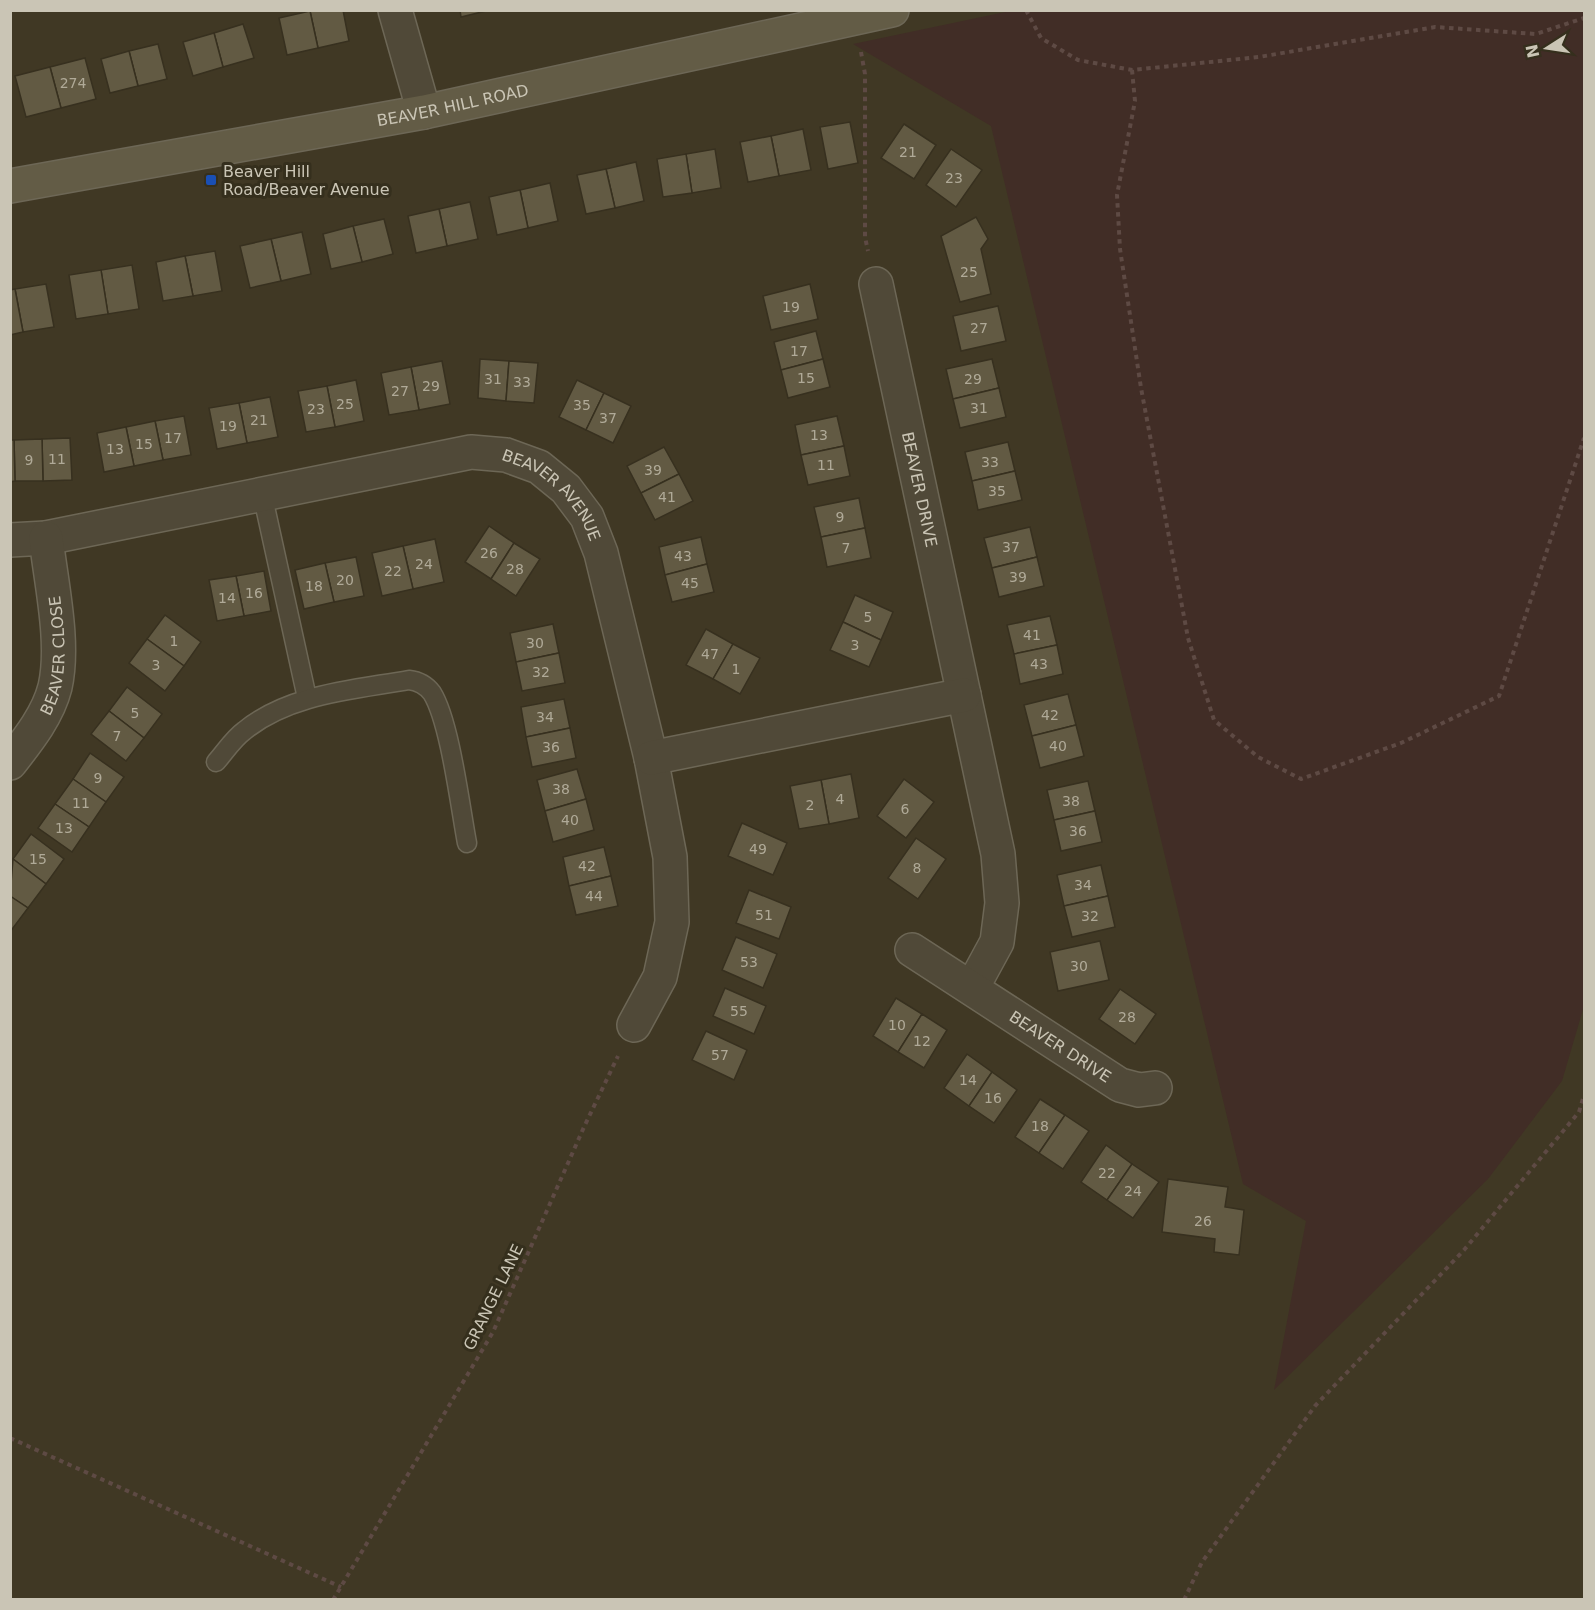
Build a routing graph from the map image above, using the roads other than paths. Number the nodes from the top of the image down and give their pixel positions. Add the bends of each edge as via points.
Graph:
1 (395, 10) edge
2 (892, 10) edge
3 (424, 112) junction
4 (10, 186) edge
5 (876, 284) road end
6 (262, 493) junction
7 (46, 538) junction
8 (10, 540) edge
9 (964, 695) junction
10 (307, 698) junction
11 (651, 758) junction
12 (216, 762) dead end
13 (10, 763) edge
14 (467, 843) dead end
15 (912, 950) dead end
16 (972, 988) junction
17 (634, 1025) road end
18 (1155, 1088) dead end

1 - 3 street
2 - 3 main road, BEAVER HILL ROAD
3 - 4 main road, BEAVER HILL ROAD
5 - 9 street, BEAVER DRIVE
6 - 7 street, BEAVER AVENUE
6 - 10 lane
6 - 11 street, BEAVER AVENUE via 471,452 506,455 539,468 566,489 587,517 598,544
7 - 8 street, BEAVER AVENUE
7 - 13 street, BEAVER CLOSE via 59,654 54,687 42,719
9 - 11 street
9 - 16 street, BEAVER DRIVE via 998,854 1002,903 997,942
10 - 12 lane via 243,731
10 - 14 lane via 409,680 420,682 431,692 441,717
11 - 17 street, BEAVER AVENUE via 670,857 672,922 660,977
15 - 16 street, BEAVER DRIVE
16 - 18 street, BEAVER DRIVE via 1120,1085 1139,1090

